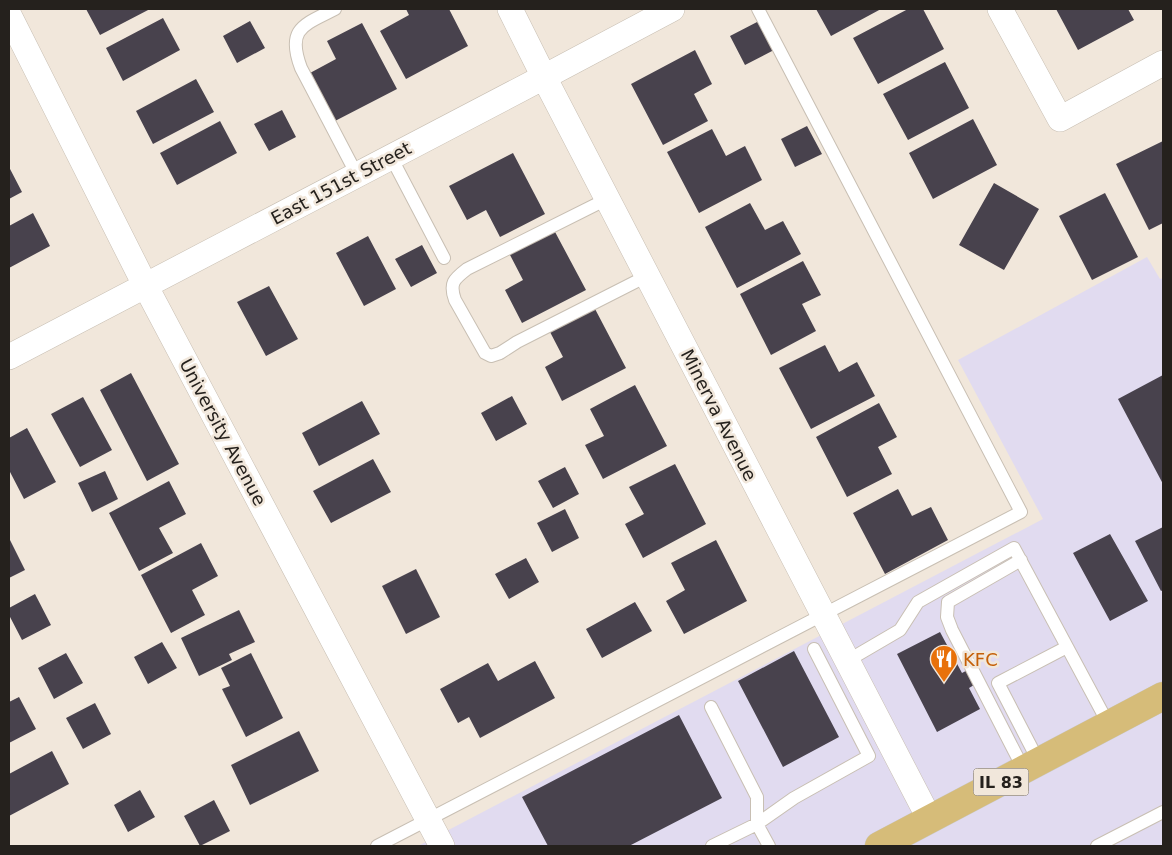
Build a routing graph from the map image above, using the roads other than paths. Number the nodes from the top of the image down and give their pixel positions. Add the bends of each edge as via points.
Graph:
1 (335, 9) edge
2 (510, 9) edge
3 (672, 9) edge
4 (758, 9) edge
5 (1000, 9) edge
6 (9, 15) edge
7 (1163, 63) edge
8 (544, 77) junction
9 (391, 157) junction
10 (357, 175) junction
11 (608, 199) junction
12 (444, 258) dead end
13 (647, 276) junction
14 (145, 285) junction
15 (9, 356) edge
16 (1021, 560) junction
17 (824, 616) junction
18 (1067, 647) junction
19 (814, 649) dead end
20 (848, 661) junction
21 (1163, 696) edge
22 (711, 707) dead end
23 (1109, 725) junction
24 (1032, 766) junction
25 (1163, 812) edge
26 (428, 819) junction
27 (930, 820) junction
28 (757, 824) junction
29 (377, 846) edge
30 (442, 846) edge
31 (712, 846) edge
32 (769, 846) edge
33 (879, 846) edge
34 (1097, 846) edge

1 - 10 lane via 302,26 295,40 296,53
2 - 8 street, Minerva Avenue
3 - 8 street, East 151st Street
4 - 17 lane via 1021,512
5 - 7 street via 1060,119
6 - 14 street, University Avenue
8 - 9 street, East 151st Street
8 - 11 street, Minerva Avenue
9 - 10 street, East 151st Street
9 - 12 lane
10 - 14 street, East 151st Street
11 - 13 street, Minerva Avenue
11 - 13 lane via 467,269 452,284 455,300 485,353 490,356
13 - 17 street, Minerva Avenue
14 - 15 street, East 151st Street
14 - 26 street, University Avenue
16 - 18 lane
16 - 20 lane via 1014,548 918,602 900,630
16 - 24 lane via 948,602 947,618 956,639
17 - 20 street, Minerva Avenue
17 - 26 lane
18 - 23 lane
18 - 24 lane via 998,683
19 - 28 lane via 869,756 794,798
20 - 27 street, Minerva Avenue
21 - 23 main road, IL 83
22 - 28 lane via 757,797
23 - 24 main road, IL 83
24 - 27 main road, IL 83
25 - 34 lane
26 - 29 lane
26 - 30 street, University Avenue
27 - 33 main road, IL 83
28 - 31 lane
28 - 32 lane

